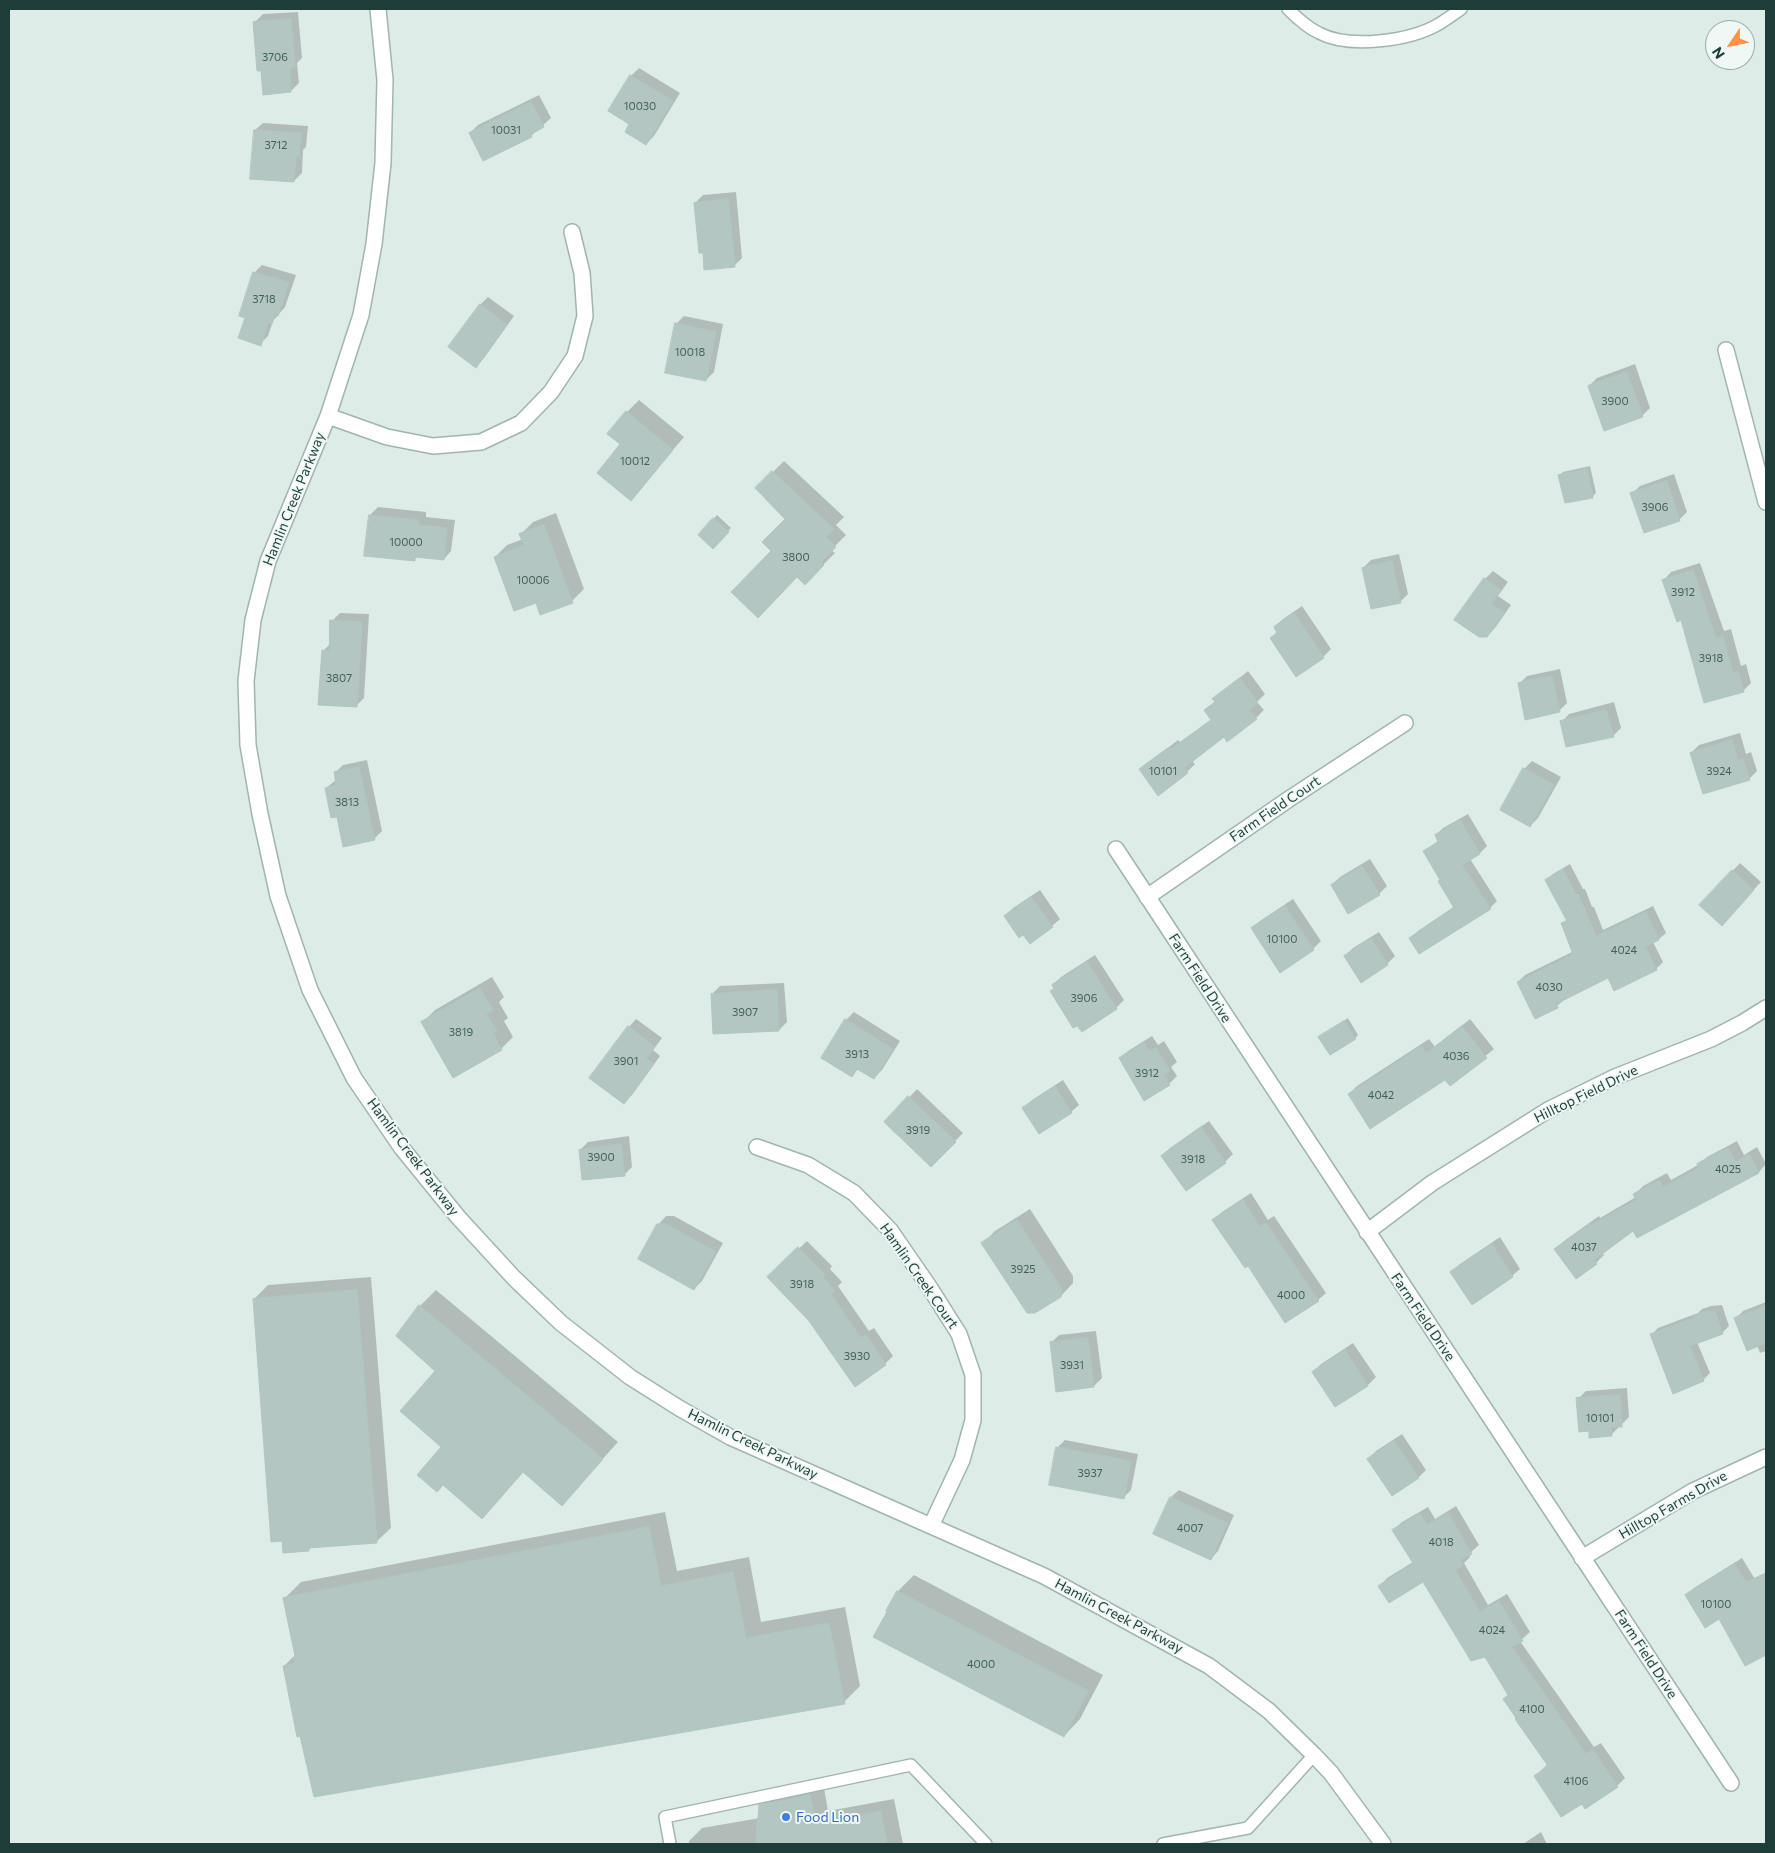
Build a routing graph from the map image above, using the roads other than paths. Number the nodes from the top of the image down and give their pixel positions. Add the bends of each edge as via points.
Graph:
1 (378, 9) edge
2 (1288, 9) edge
3 (1461, 9) edge
4 (572, 232) dead end
5 (1726, 350) dead end
6 (328, 416) junction
7 (1766, 502) edge
8 (1405, 723) dead end
9 (1116, 849) dead end
10 (1147, 897) junction
11 (1766, 1008) edge
12 (758, 1147) dead end
13 (1367, 1232) junction
14 (1766, 1457) edge
15 (931, 1526) junction
16 (1582, 1558) junction
17 (1314, 1755) junction
18 (1731, 1783) dead end
19 (670, 1844) edge
20 (986, 1844) edge
21 (1163, 1844) edge
22 (1383, 1844) edge

1 - 6 street, Hamlin Creek Parkway via 384,89 383,163 374,244 361,315
2 - 3 lane via 1319,33 1367,42 1403,38 1438,25
4 - 6 street via 582,273 585,316 575,356 551,392 521,423 482,442 434,446 387,437
5 - 7 street
6 - 15 street, Hamlin Creek Parkway via 268,560 253,620 246,681 248,745 278,896 310,990 354,1078 407,1154 458,1217 514,1278 561,1323 630,1377 730,1436
8 - 10 street, Farm Field Court
9 - 10 street, Farm Field Drive
10 - 13 street, Farm Field Drive
11 - 13 street, Hilltop Field Drive via 1710,1039 1615,1077 1548,1110 1432,1183
12 - 15 street, Hamlin Creek Court via 808,1165 854,1193 890,1230 959,1334 973,1375 973,1420 962,1460
13 - 16 street, Farm Field Drive
14 - 16 street, Hilltop Farms Drive via 1693,1491
15 - 17 street, Hamlin Creek Parkway via 1044,1576 1193,1656 1269,1711
16 - 18 street, Farm Field Drive
17 - 21 lane via 1248,1828
17 - 22 street, Hamlin Creek Parkway
19 - 20 lane via 665,1818 911,1765

